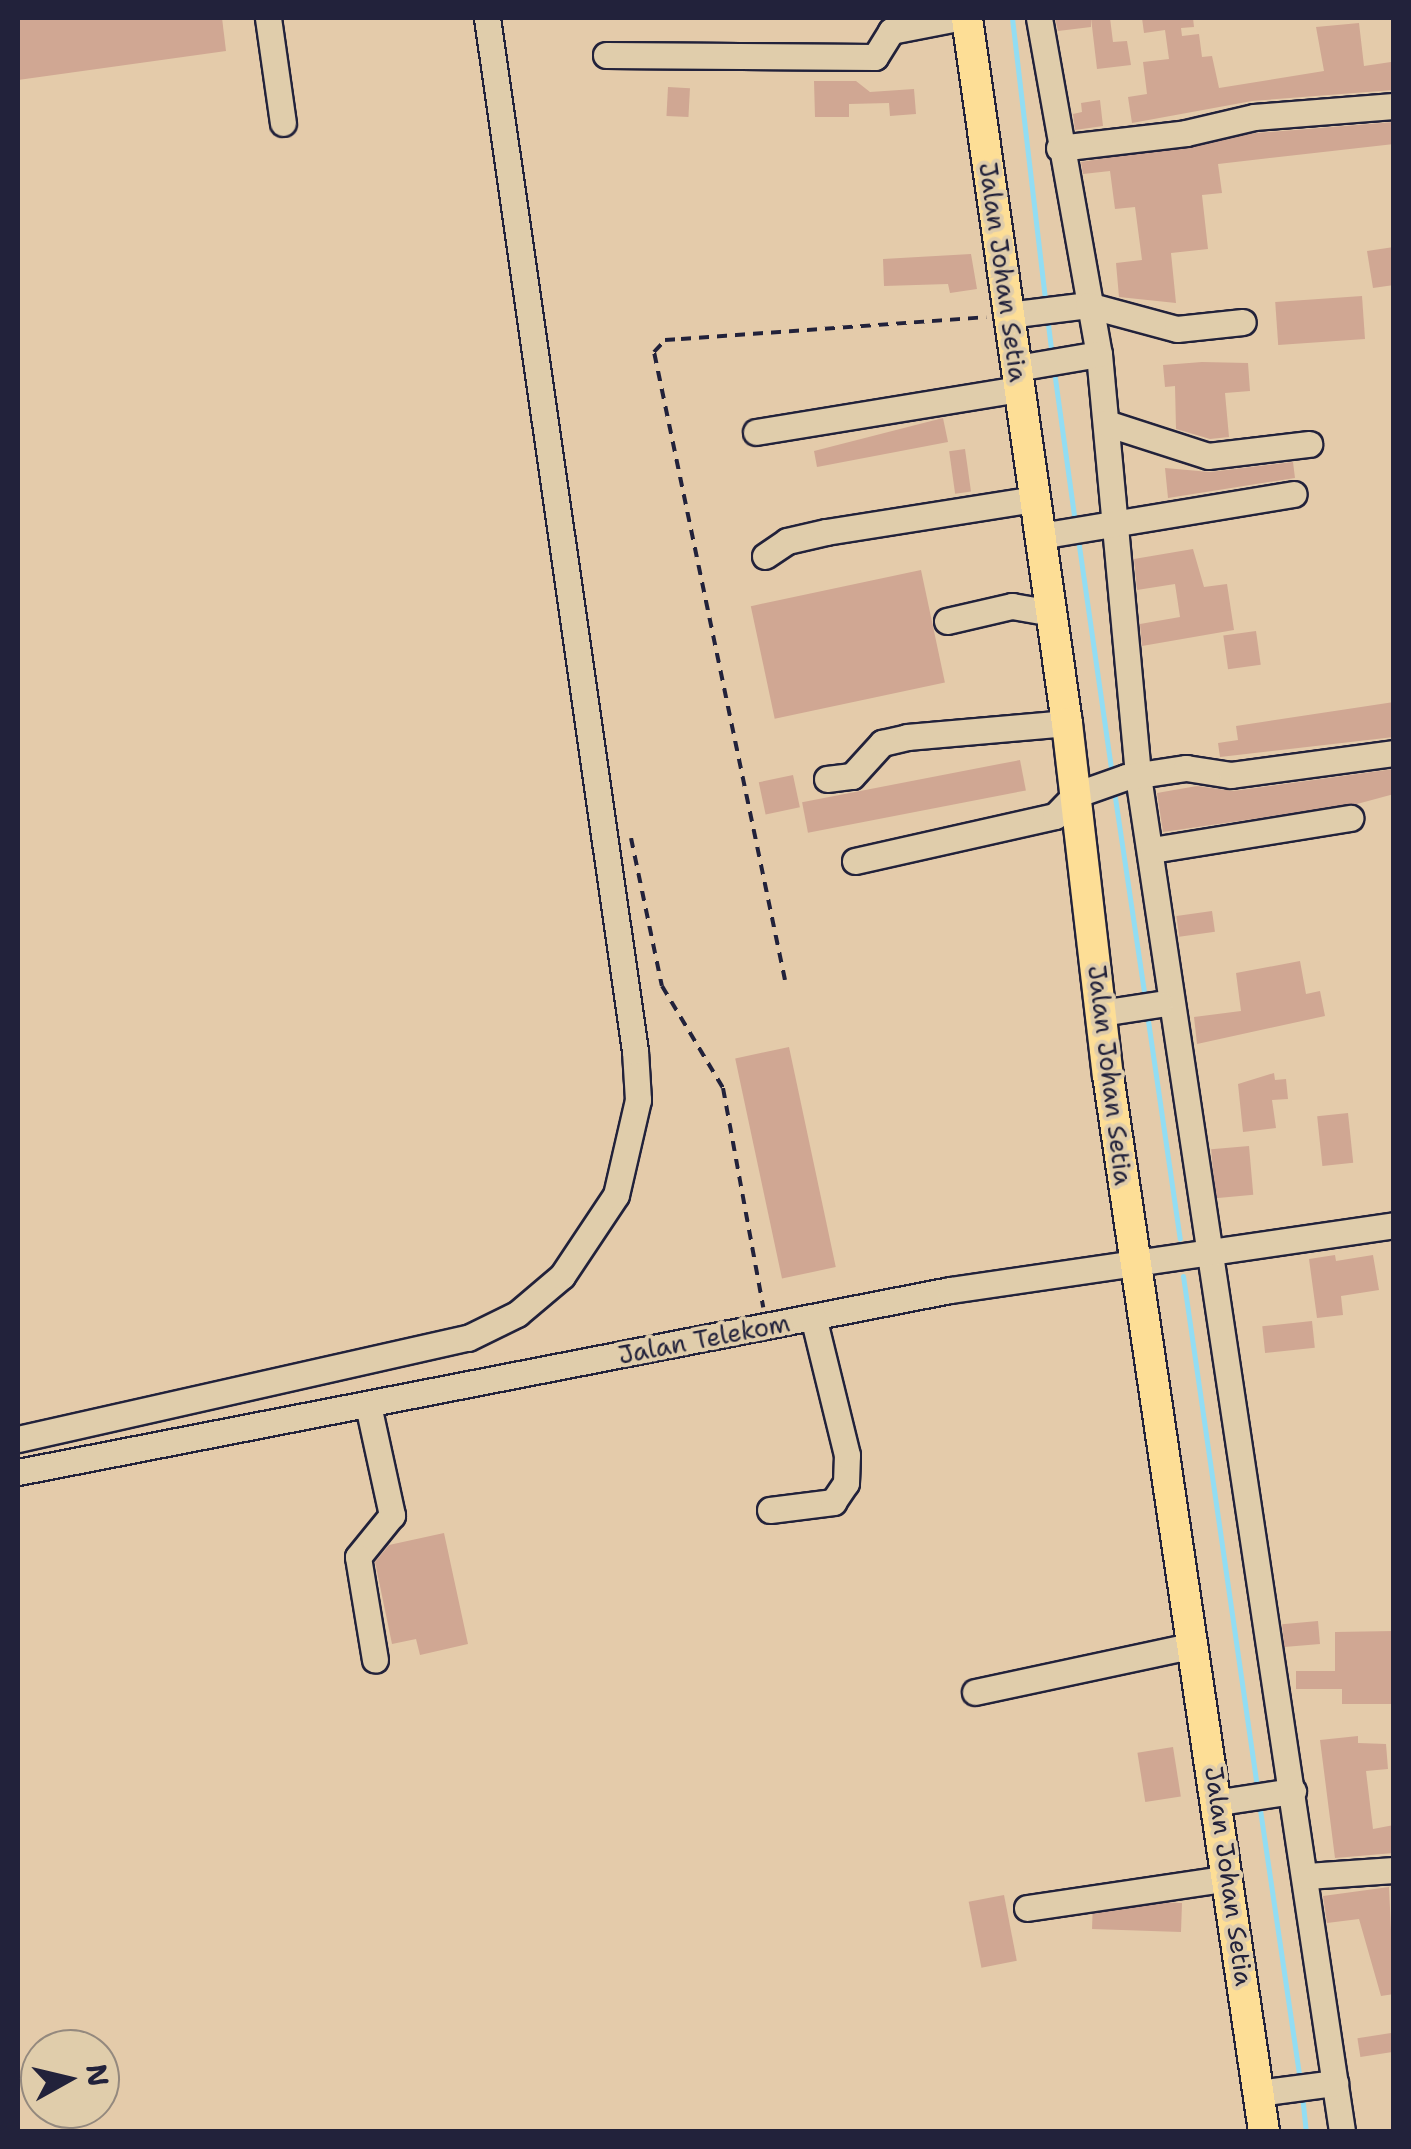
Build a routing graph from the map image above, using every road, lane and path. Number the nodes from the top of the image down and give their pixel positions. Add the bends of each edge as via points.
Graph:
1 (268, 18) edge
2 (487, 18) edge
3 (958, 18) edge
4 (966, 18) edge
5 (1039, 18) edge
6 (606, 55) dead end
7 (1394, 106) edge
8 (283, 122) dead end
9 (1059, 148) junction
10 (1083, 306) junction
11 (1018, 314) junction
12 (1243, 322) dead end
13 (1089, 356) junction
14 (1027, 374) junction
15 (1106, 423) junction
16 (756, 432) dead end
17 (1309, 444) dead end
18 (1294, 494) dead end
19 (1034, 499) junction
20 (1107, 525) junction
21 (1050, 535) junction
22 (766, 556) dead end
23 (1050, 613) junction
24 (948, 621) dead end
25 (1067, 723) junction
26 (1394, 753) edge
27 (1132, 777) junction
28 (827, 780) dead end
29 (1086, 789) junction
30 (1350, 818) dead end
31 (631, 838) dead end
32 (1152, 850) junction
33 (854, 861) dead end
34 (1159, 1004) dead end
35 (1108, 1012) junction
36 (1394, 1225) edge
37 (1214, 1248) junction
38 (1135, 1262) junction
39 (813, 1317) junction
40 (767, 1326) junction
41 (368, 1405) junction
42 (18, 1438) edge
43 (18, 1472) edge
44 (770, 1510) dead end
45 (1194, 1644) junction
46 (375, 1660) dead end
47 (976, 1692) dead end
48 (1284, 1792) junction
49 (1229, 1800) junction
50 (1394, 1870) edge
51 (1307, 1876) junction
52 (1229, 1878) junction
53 (1027, 1908) dead end
54 (1329, 2084) junction
55 (1265, 2092) junction
56 (1264, 2132) edge
57 (1342, 2132) edge

1 - 8 street
2 - 42 street via 635,1051 634,1128 616,1196 562,1276 517,1314 468,1338
3 - 6 street via 894,30 875,57
4 - 11 main road, Jalan Johan Setia
5 - 9 street
7 - 9 street via 1254,116 1186,133
9 - 10 street
10 - 11 street
10 - 12 street via 1177,329
10 - 13 street
11 - 14 main road, Jalan Johan Setia
13 - 14 street
13 - 15 street
14 - 16 street via 914,412
14 - 19 main road, Jalan Johan Setia
15 - 17 street via 1208,456
15 - 20 street
18 - 20 street
19 - 21 main road, Jalan Johan Setia
19 - 22 street via 826,532 786,541
20 - 21 street
20 - 27 street
21 - 23 main road, Jalan Johan Setia
23 - 24 street via 1012,606
23 - 25 main road, Jalan Johan Setia
25 - 28 street via 894,740 882,743 852,776
25 - 29 main road, Jalan Johan Setia
26 - 27 street via 1232,775 1186,768
27 - 29 street
27 - 32 street
29 - 33 street via 1055,816
29 - 35 main road, Jalan Johan Setia
30 - 32 street
31 - 40 path via 662,986 723,1088
32 - 37 street
34 - 35 street
35 - 38 main road, Jalan Johan Setia
36 - 37 street, Jalan Telekom
37 - 38 street, Jalan Telekom
37 - 48 street
38 - 39 street, Jalan Telekom
38 - 45 main road, Jalan Johan Setia
39 - 40 street, Jalan Telekom
39 - 44 street via 847,1455 846,1484 833,1502
40 - 41 street, Jalan Telekom
41 - 43 street, Jalan Telekom
41 - 46 street via 392,1516 358,1557
45 - 47 street
45 - 49 main road, Jalan Johan Setia
48 - 49 street
48 - 51 street
49 - 52 main road, Jalan Johan Setia
50 - 51 street
51 - 54 street
52 - 53 street
52 - 55 main road, Jalan Johan Setia
54 - 55 street
54 - 57 street
55 - 56 main road, Jalan Johan Setia

